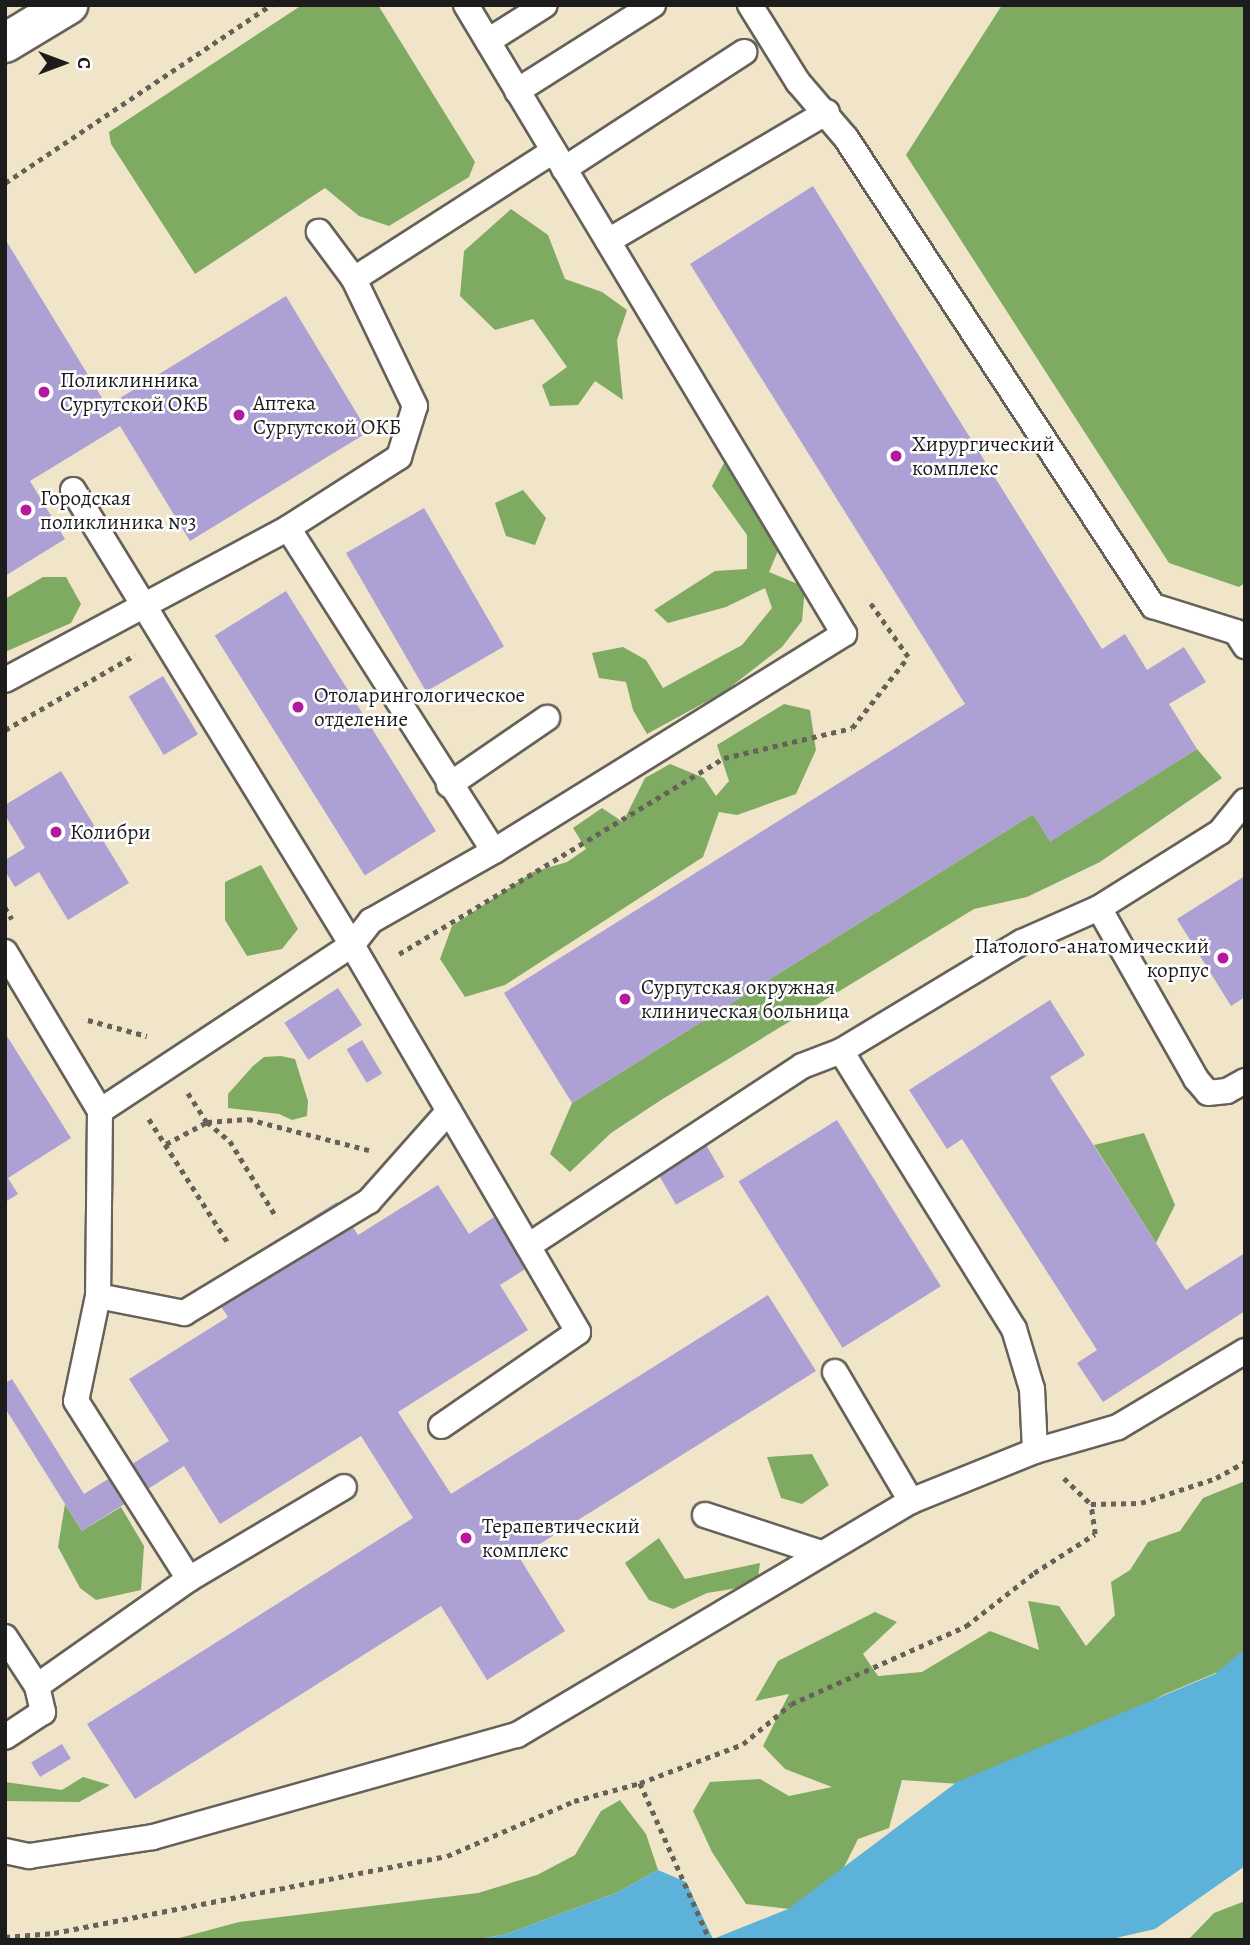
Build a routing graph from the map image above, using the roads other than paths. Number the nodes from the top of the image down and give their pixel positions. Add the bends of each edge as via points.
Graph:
1 (68, 5) edge
2 (466, 5) edge
3 (545, 5) edge
4 (653, 5) edge
5 (750, 5) edge
6 (488, 41) junction
7 (5, 43) edge
8 (744, 52) dead end
9 (517, 91) junction
10 (827, 112) junction
11 (558, 160) junction
12 (319, 232) dead end
13 (608, 241) junction
14 (354, 279) junction
15 (74, 490) dead end
16 (288, 528) junction
17 (142, 607) junction
18 (1242, 635) edge
19 (5, 680) edge
20 (547, 718) dead end
21 (449, 785) junction
22 (1245, 801) edge
23 (494, 851) junction
24 (1099, 908) junction
25 (352, 945) junction
26 (5, 952) edge
27 (841, 1051) junction
28 (1245, 1081) edge
29 (100, 1111) junction
30 (449, 1111) junction
31 (528, 1246) junction
32 (98, 1296) junction
33 (1245, 1351) edge
34 (835, 1372) dead end
35 (441, 1426) dead end
36 (1035, 1451) junction
37 (344, 1487) dead end
38 (911, 1501) junction
39 (705, 1515) dead end
40 (821, 1553) junction
41 (189, 1579) junction
42 (5, 1637) edge
43 (37, 1686) junction
44 (5, 1737) edge
45 (5, 1850) edge

1 - 7 main road
2 - 6 lane
3 - 6 lane
4 - 9 lane
5 - 10 lane via 798,82
6 - 9 lane
8 - 11 lane
9 - 11 lane
10 - 13 lane
10 - 18 lane via 1153,606
11 - 13 lane
11 - 14 lane
12 - 14 lane
13 - 23 lane via 844,634
14 - 16 lane via 415,406 399,457
15 - 17 lane
16 - 17 lane
16 - 21 lane
17 - 19 lane
17 - 25 lane
20 - 21 lane
21 - 23 lane
22 - 24 lane via 1220,832
23 - 25 lane via 371,921
24 - 27 lane via 1022,942
24 - 28 lane via 1196,1079 1209,1093 1227,1091
25 - 29 lane
25 - 30 lane
26 - 29 lane
27 - 31 lane via 802,1066
27 - 36 lane via 1014,1329 1032,1389
29 - 32 lane
30 - 31 lane
30 - 32 lane via 369,1200 184,1313
31 - 35 lane via 578,1332
32 - 41 lane via 76,1401
33 - 36 lane via 1118,1427
34 - 38 lane
36 - 38 lane
37 - 41 lane
38 - 40 lane
39 - 40 lane
40 - 45 lane via 517,1735 153,1837 29,1856
41 - 43 lane
42 - 43 lane
43 - 44 lane via 43,1712

